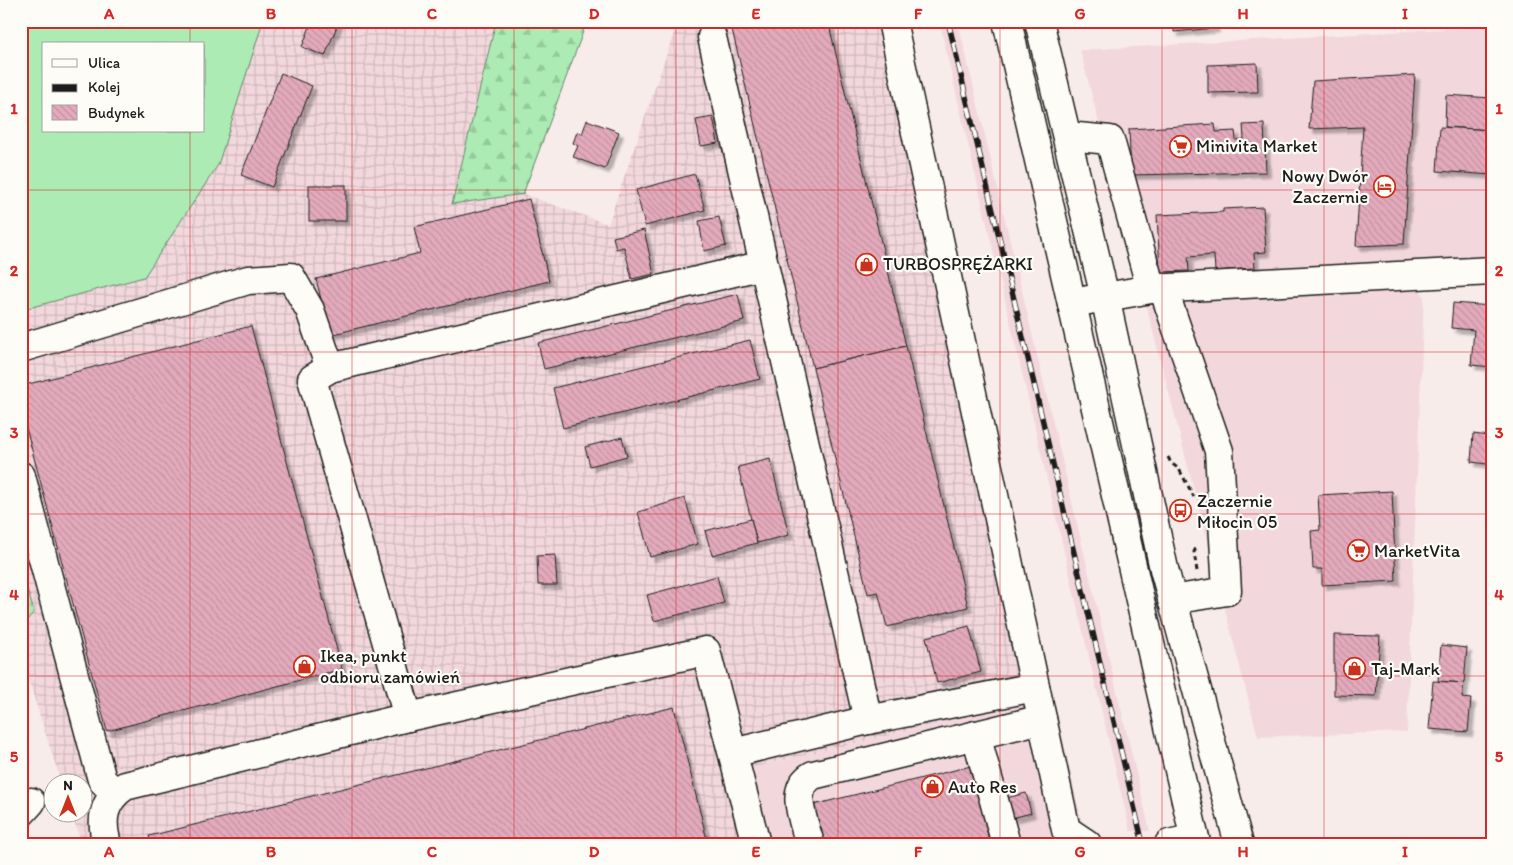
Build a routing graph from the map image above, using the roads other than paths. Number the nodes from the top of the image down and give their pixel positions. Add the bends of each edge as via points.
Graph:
1 (892, 21) edge
2 (1007, 21) edge
3 (1039, 21) edge
4 (712, 37) dead end
5 (1067, 136) junction
6 (764, 265) junction
7 (1492, 271) edge
8 (1157, 288) junction
9 (1105, 297) junction
10 (1072, 303) junction
11 (21, 348) edge
12 (330, 368) junction
13 (21, 476) edge
14 (1172, 600) junction
15 (1035, 686) junction
16 (408, 717) junction
17 (1042, 719) junction
18 (868, 720) junction
19 (976, 735) junction
20 (733, 753) junction
21 (115, 794) junction
22 (1196, 841) edge
23 (1081, 842) edge
24 (107, 844) edge
25 (756, 844) edge
26 (810, 844) edge
27 (1006, 844) edge
28 (1169, 844) edge
29 (1239, 844) edge

1 - 15 main road
2 - 10 main road
3 - 5 main road
4 - 6 main road
5 - 8 main road via 1110,140
5 - 9 main road
6 - 12 main road
6 - 18 main road
7 - 8 main road
8 - 9 main road
8 - 14 main road via 1219,451 1227,591
9 - 10 main road
9 - 14 main road
10 - 22 main road
11 - 12 main road via 248,280 292,277 310,310
12 - 16 main road via 312,379
13 - 21 main road via 102,780
14 - 29 main road
15 - 17 main road
15 - 18 main road
16 - 20 main road via 706,651
16 - 21 main road via 125,786
17 - 19 main road
17 - 23 main road via 1066,830
18 - 20 main road
19 - 26 main road via 803,780 798,794
19 - 27 main road
20 - 25 main road
21 - 24 main road via 103,816
22 - 28 main road

